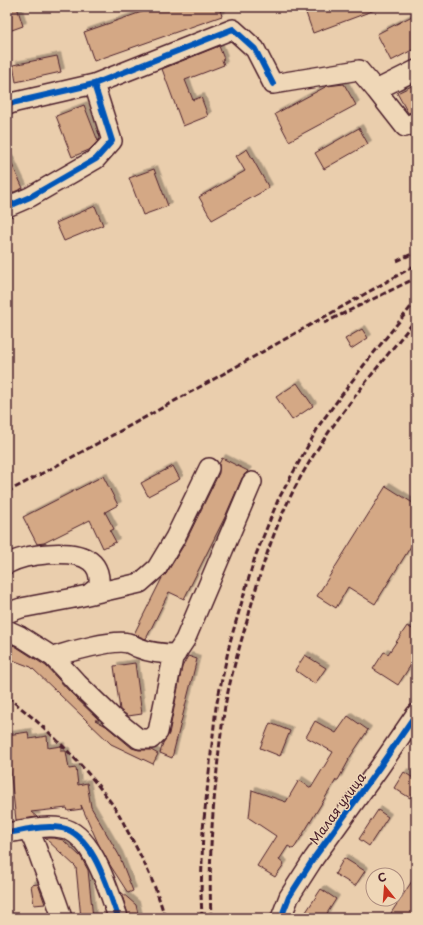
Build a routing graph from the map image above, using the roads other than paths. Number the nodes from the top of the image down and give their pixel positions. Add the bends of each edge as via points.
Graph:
1 (416, 70) edge
2 (94, 84) junction
3 (376, 90) junction
4 (7, 105) edge
5 (416, 122) edge
6 (7, 207) edge
7 (209, 468) dead end
8 (252, 482) dead end
9 (7, 564) edge
10 (88, 595) junction
11 (7, 613) edge
12 (7, 630) edge
13 (176, 654) junction
14 (53, 657) junction
15 (416, 714) edge
16 (27, 829) junction
17 (7, 833) edge
18 (62, 918) edge
19 (118, 918) edge
20 (281, 918) edge

1 - 3 street
2 - 3 street via 233,29 255,49 273,84 359,70
2 - 4 street
2 - 6 street via 112,141 96,159 30,197
3 - 5 street via 406,127
7 - 10 street via 175,538 157,568 140,583
8 - 13 street via 185,640
9 - 10 street via 35,556 66,553 83,557 91,561 98,570 100,579 99,586
10 - 11 street
12 - 14 street
13 - 14 street via 155,653 127,643 105,644
13 - 14 street via 173,658 158,732 151,740 139,739 112,717
15 - 20 street, Малая улица via 310,865 289,897
16 - 17 street
16 - 18 street via 34,840
16 - 19 street via 64,828 74,832 92,852

